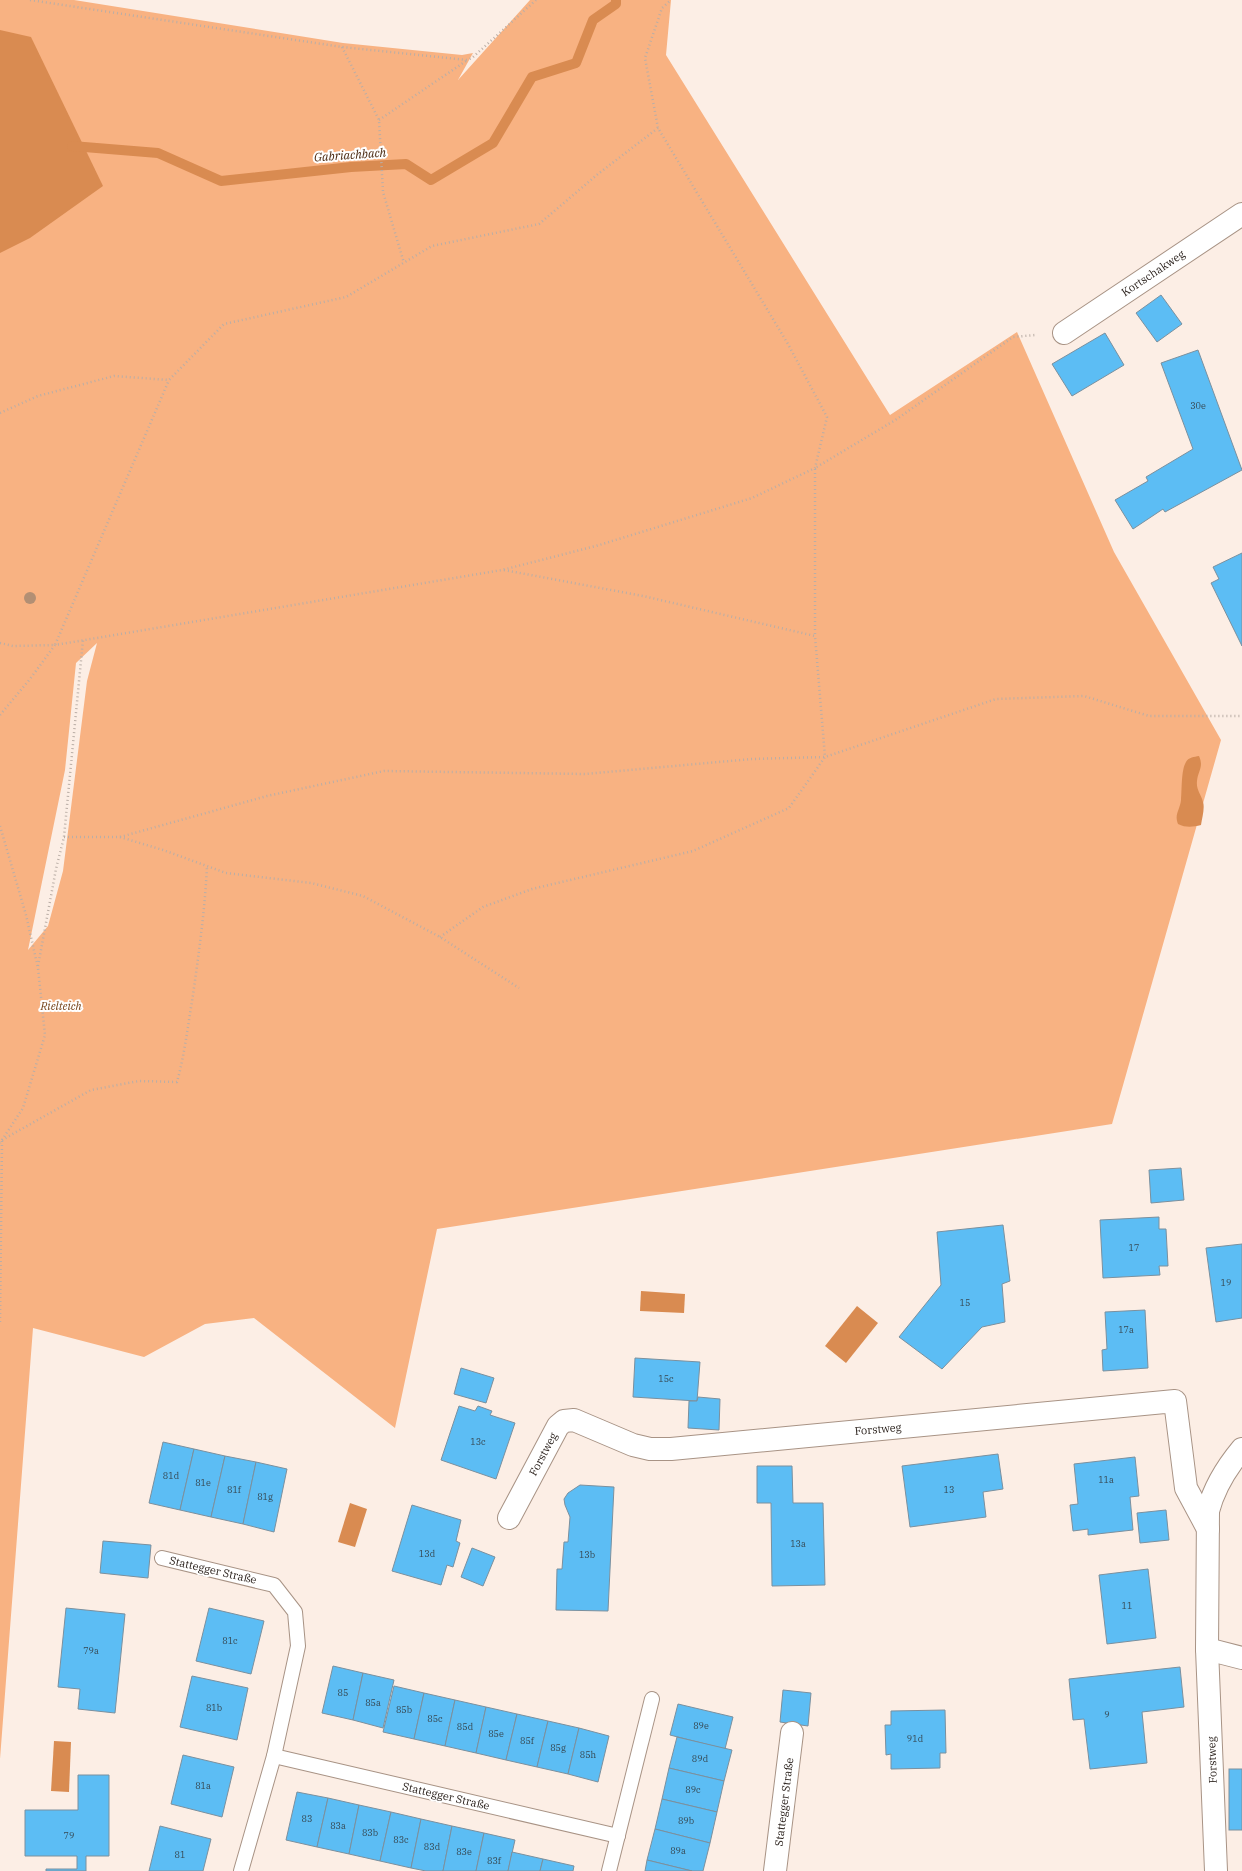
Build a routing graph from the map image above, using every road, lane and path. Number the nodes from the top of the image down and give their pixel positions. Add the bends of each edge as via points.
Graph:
1 (30, 0) edge
2 (536, 0) edge
3 (671, 0) edge
4 (342, 47) junction
5 (467, 60) junction
6 (379, 120) junction
7 (658, 128) junction
8 (1242, 214) edge
9 (404, 263) junction
10 (1064, 333) joint
11 (169, 380) junction
12 (0, 413) edge
13 (815, 468) junction
14 (502, 570) junction
15 (815, 636) junction
16 (83, 640) junction
17 (0, 643) edge
18 (55, 645) junction
19 (0, 715) edge
20 (1242, 716) edge
21 (825, 757) junction
22 (0, 826) edge
23 (64, 837) junction
24 (120, 837) junction
25 (207, 866) junction
26 (440, 937) junction
27 (38, 968) junction
28 (519, 988) dead end
29 (1, 1142) edge
30 (0, 1322) edge
31 (1242, 1449) edge
32 (509, 1518) dead end
33 (1208, 1529) junction
34 (162, 1558) dead end
35 (1207, 1649) junction
36 (1242, 1658) edge
37 (652, 1699) dead end
38 (792, 1733) dead end
39 (274, 1756) junction
40 (618, 1836) junction
41 (241, 1871) edge
42 (609, 1871) edge
43 (776, 1871) edge
44 (1216, 1871) edge

1 - 4 path
2 - 5 path
3 - 7 path via 662,8 645,58
4 - 5 path
4 - 6 path
5 - 6 path
6 - 9 path via 383,192
7 - 9 path via 539,224 432,246
7 - 13 path via 788,344 827,417
8 - 10 street, Kortschakweg
9 - 11 path via 346,297 224,324
10 - 13 path via 1013,337 897,419
11 - 12 path via 114,376 38,396
11 - 18 path
13 - 14 path via 752,498 596,546
13 - 15 path
14 - 15 path via 643,596
14 - 16 path
15 - 21 path
16 - 18 path
16 - 23 path
17 - 18 path via 14,646
18 - 19 path
20 - 21 path via 1149,716 1084,696 996,699
21 - 24 path via 752,760 585,774 384,771 267,796
21 - 26 path via 789,808 693,851 532,889 483,907
22 - 27 path via 26,915
23 - 24 path
23 - 27 path
24 - 25 path
25 - 26 path via 226,874 311,883 363,896
25 - 29 path via 197,964 183,1061 177,1082 139,1081 91,1090
26 - 28 path
27 - 29 path via 45,1035 23,1108
29 - 30 path
31 - 33 street, Forstweg via 1227,1468 1212,1497 1208,1511
32 - 33 street, Forstweg via 558,1426 564,1421 574,1420 650,1449 671,1449 1174,1401 1186,1488
33 - 35 street, Forstweg
34 - 39 lane, Stattegger Straße via 274,1585 295,1612 298,1646
35 - 36 street
35 - 44 street, Forstweg
37 - 40 lane
38 - 43 street, Stattegger Straße
39 - 40 lane, Stattegger Straße
39 - 41 lane, Stattegger Straße
40 - 42 lane

